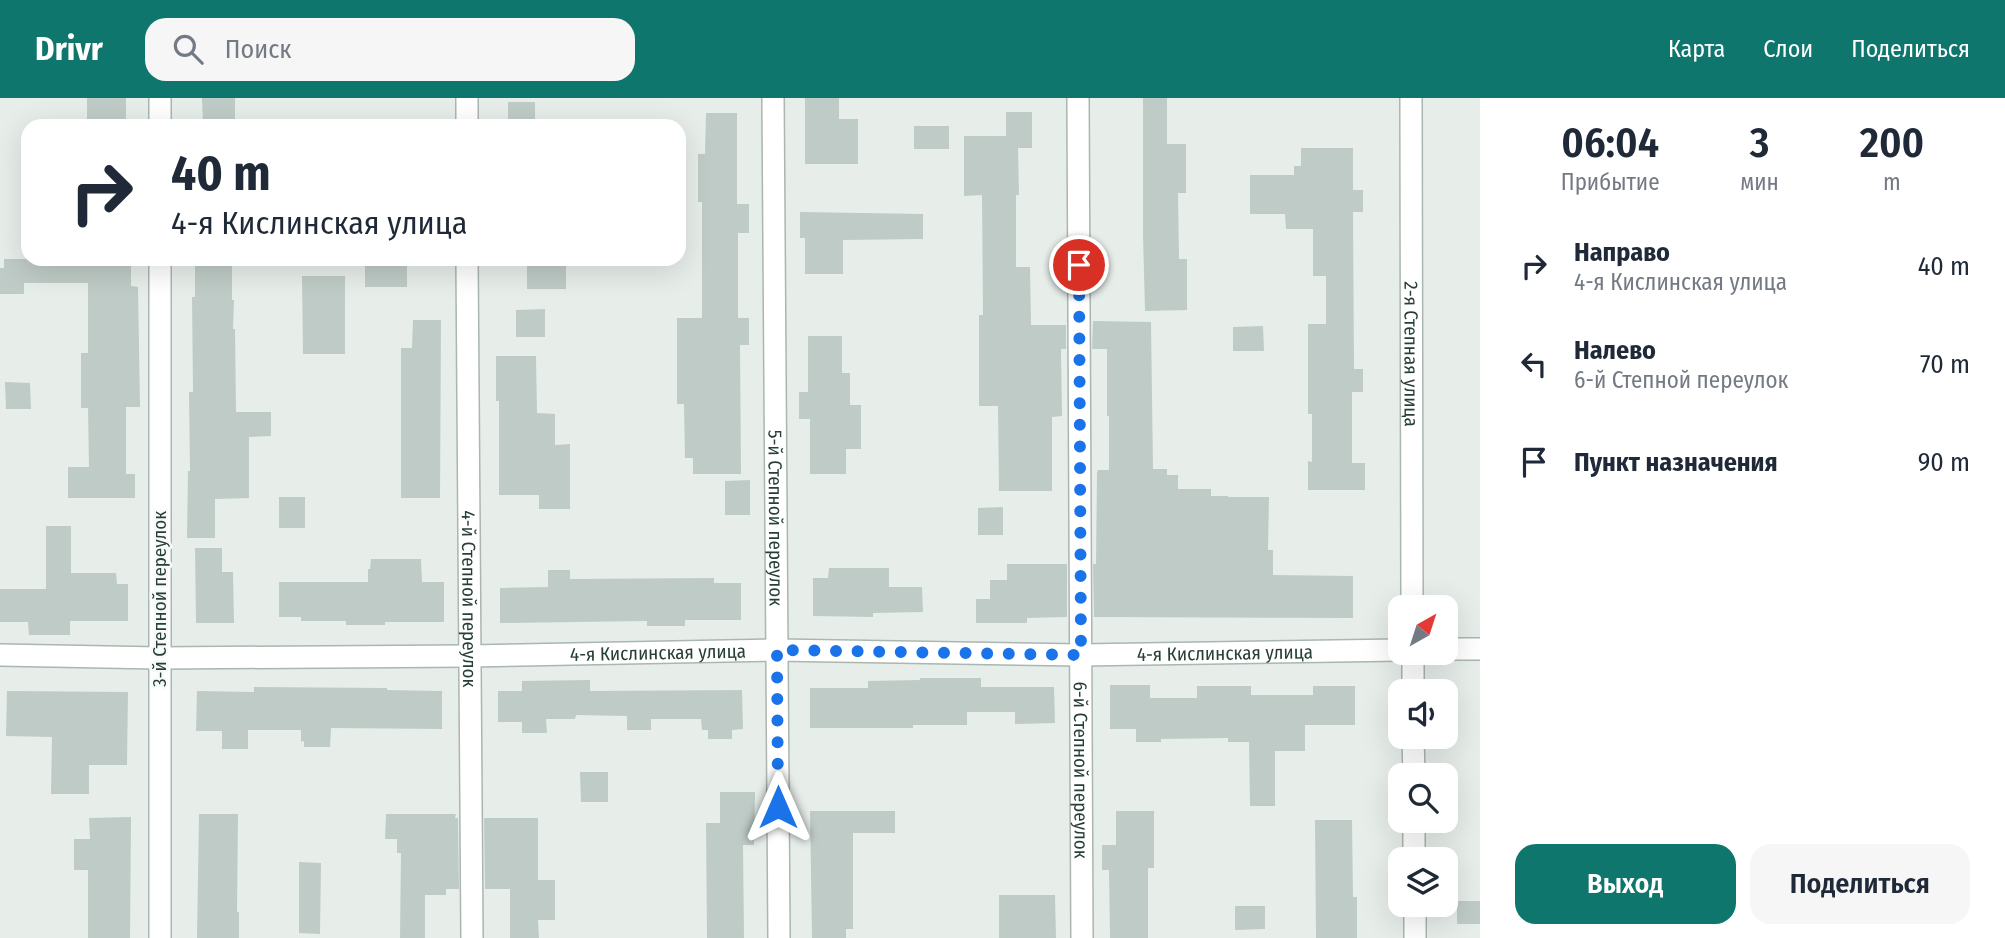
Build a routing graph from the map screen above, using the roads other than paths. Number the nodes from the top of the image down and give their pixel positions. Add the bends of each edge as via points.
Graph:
1 (160, 98) edge
2 (467, 98) edge
3 (773, 98) edge
4 (1078, 98) edge
5 (1411, 98) edge
6 (160, 119) edge
7 (467, 119) edge
8 (160, 266) edge
9 (467, 266) edge
10 (1412, 595) edge
11 (1458, 649) edge
12 (1480, 649) edge
13 (777, 650) junction
14 (1388, 650) edge
15 (0, 655) edge
16 (1081, 655) junction
17 (469, 656) junction
18 (159, 658) junction
19 (1415, 917) edge
20 (160, 938) edge
21 (472, 938) edge
22 (779, 938) edge
23 (1082, 938) edge
24 (1415, 938) edge

1 - 6 street
2 - 7 street
3 - 13 street, 5-й Степной переулок
4 - 16 street, 6-й Степной переулок
5 - 10 street, 2-я Степная улица
8 - 18 street, 3-й Степной переулок
9 - 17 street, 4-й Степной переулок
11 - 12 street
13 - 16 street, 4-я Кислинская улица
13 - 17 street, 4-я Кислинская улица
13 - 22 street, 5-й Степной переулок
14 - 16 street, 4-я Кислинская улица
15 - 18 street, 4-я Кислинская улица
16 - 23 street, 6-й Степной переулок
17 - 18 street, 4-я Кислинская улица
17 - 21 street, 4-й Степной переулок
18 - 20 street, 3-й Степной переулок
19 - 24 street

